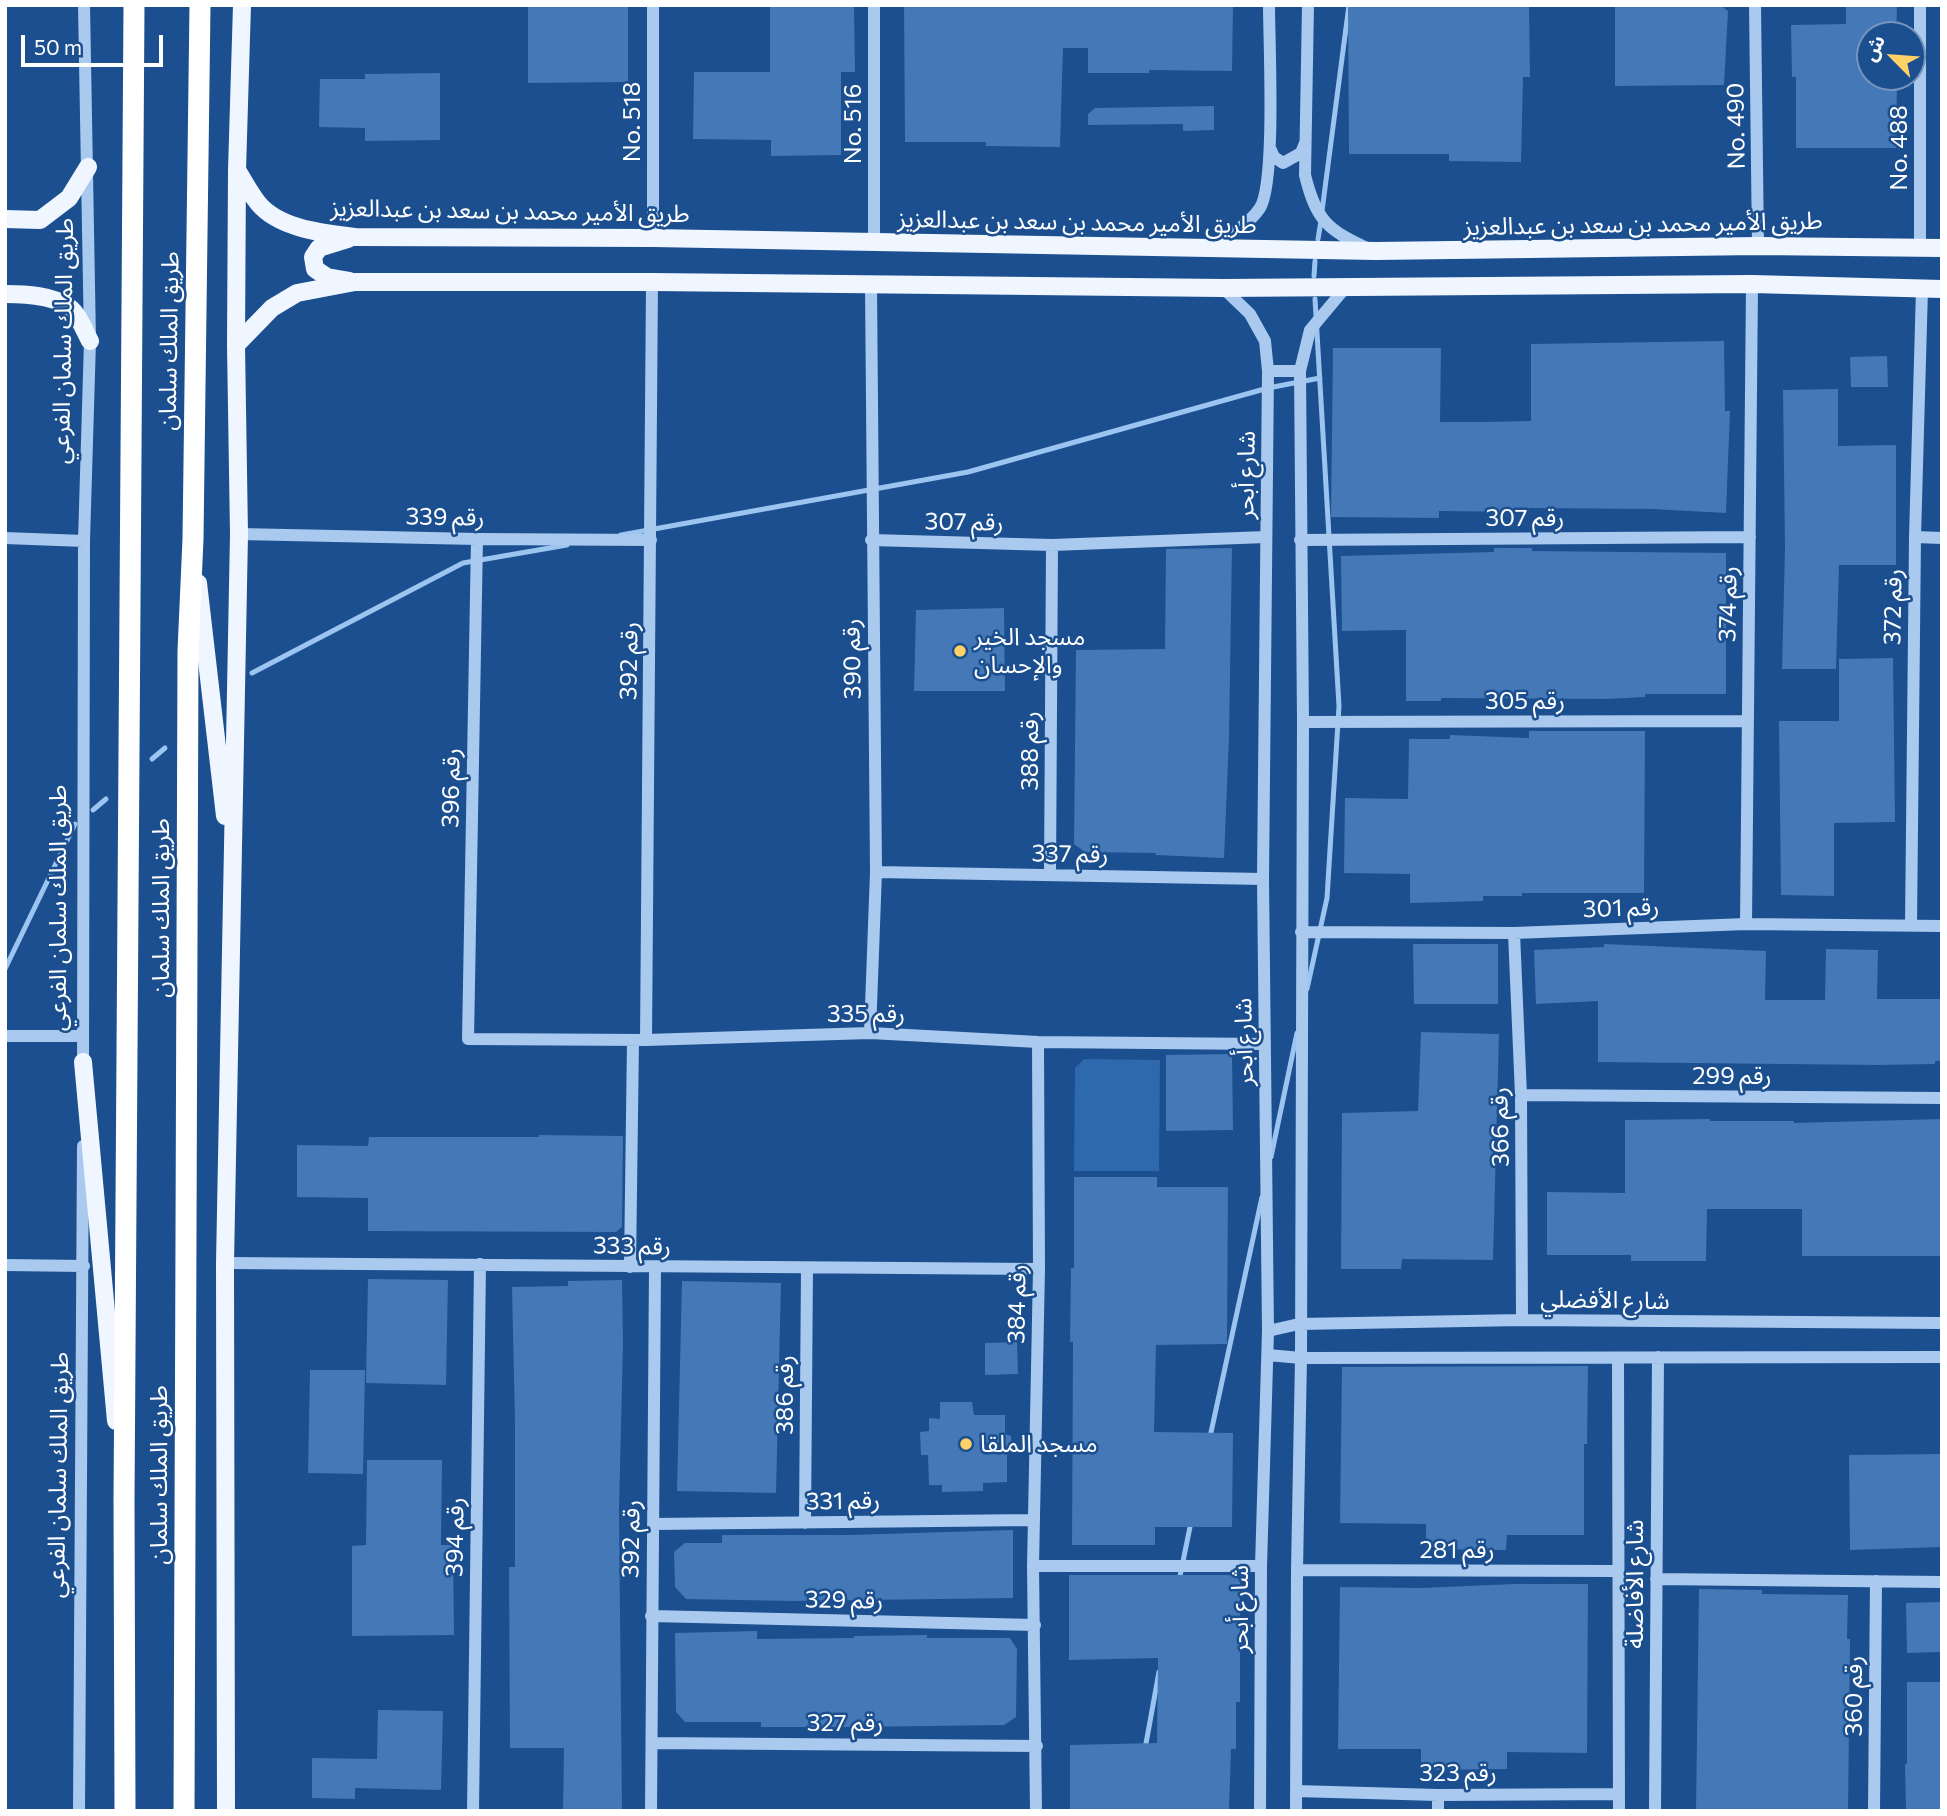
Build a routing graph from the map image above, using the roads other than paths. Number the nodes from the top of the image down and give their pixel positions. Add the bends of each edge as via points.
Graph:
1 (84, 5) edge
2 (134, 5) edge
3 (200, 5) edge
4 (242, 5) edge
5 (653, 5) edge
6 (874, 5) edge
7 (1269, 5) edge
8 (1308, 5) edge
9 (1755, 5) edge
10 (1920, 5) edge
11 (1306, 144) junction
12 (1269, 145) junction
13 (88, 167) junction
14 (237, 170) junction
15 (5, 219) edge
16 (355, 237) junction
17 (653, 238) junction
18 (874, 244) junction
19 (1758, 246) junction
20 (1206, 247) junction
21 (1920, 248) junction
22 (1942, 248) edge
23 (1376, 251) junction
24 (355, 282) junction
25 (652, 282) junction
26 (1752, 284) junction
27 (871, 285) junction
28 (1223, 288) junction
29 (1346, 288) junction
30 (1922, 289) junction
31 (1942, 289) edge
32 (5, 294) edge
33 (90, 341) junction
34 (236, 345) junction
35 (1268, 371) junction
36 (1300, 371) junction
37 (239, 534) junction
38 (1266, 537) junction
39 (1751, 537) junction
40 (1915, 537) junction
41 (5, 538) edge
42 (1942, 538) edge
43 (193, 539) junction
44 (477, 539) junction
45 (651, 540) junction
46 (871, 540) junction
47 (1300, 540) junction
48 (84, 541) junction
49 (1052, 545) junction
50 (1747, 721) junction
51 (1303, 722) junction
52 (876, 872) junction
53 (1050, 874) junction
54 (1263, 878) junction
55 (233, 886) junction
56 (1746, 924) junction
57 (1911, 925) junction
58 (1942, 926) edge
59 (1301, 932) junction
60 (1514, 933) junction
61 (870, 1033) junction
62 (5, 1036) edge
63 (82, 1036) junction
64 (468, 1039) joint
65 (640, 1040) junction
66 (1038, 1042) junction
67 (1265, 1044) junction
68 (83, 1062) junction
69 (1521, 1095) junction
70 (1942, 1098) edge
71 (225, 1262) junction
72 (5, 1265) edge
73 (480, 1265) junction
74 (84, 1266) junction
75 (630, 1267) junction
76 (654, 1267) junction
77 (807, 1268) junction
78 (1039, 1269) junction
79 (1522, 1320) junction
80 (1942, 1323) edge
81 (1299, 1324) junction
82 (1268, 1331) junction
83 (1268, 1355) junction
84 (1658, 1357) junction
85 (1942, 1357) edge
86 (1301, 1358) junction
87 (1618, 1359) junction
88 (124, 1498) junction
89 (1033, 1520) junction
90 (806, 1523) junction
91 (653, 1524) junction
92 (1033, 1566) junction
93 (1261, 1566) junction
94 (1297, 1570) junction
95 (1617, 1571) junction
96 (1656, 1578) junction
97 (1876, 1581) junction
98 (1942, 1582) edge
99 (652, 1616) junction
100 (1035, 1625) junction
101 (653, 1743) junction
102 (1037, 1745) junction
103 (1296, 1791) junction
104 (1619, 1794) junction
105 (1438, 1795) junction
106 (79, 1811) edge
107 (125, 1811) edge
108 (184, 1811) edge
109 (226, 1811) edge
110 (473, 1811) edge
111 (651, 1811) edge
112 (1037, 1811) edge
113 (1260, 1811) edge
114 (1296, 1811) edge
115 (1438, 1811) edge
116 (1619, 1811) edge
117 (1656, 1811) edge
118 (1874, 1811) edge

1 - 13 street, طريق الملك سلمان الفرعي
2 - 88 highway, طريق الملك سلمان
3 - 43 highway, طريق الملك سلمان
4 - 14 main road
5 - 17 street, No. 518
6 - 18 street, No. 516
7 - 12 street
8 - 11 street
9 - 19 street, No. 490
10 - 21 street, No. 488
11 - 12 street via 1301,153 1283,163 1273,157
11 - 23 street via 1304,175 1321,219 1342,237
12 - 20 street via 1262,206 1248,223
13 - 15 main road via 69,198 40,220
13 - 33 street, طريق الملك سلمان الفرعي
14 - 16 main road, طريق الأمير محمد بن سعد بن عبدالعزيز via 259,204 275,216 308,230
14 - 34 main road
16 - 17 main road, طريق الأمير محمد بن سعد بن عبدالعزيز
16 - 24 main road via 319,248 313,257 315,269 327,277
17 - 18 main road, طريق الأمير محمد بن سعد بن عبدالعزيز
18 - 20 main road, طريق الأمير محمد بن سعد بن عبدالعزيز
19 - 21 main road, طريق الأمير محمد بن سعد بن عبدالعزيز
19 - 23 main road, طريق الأمير محمد بن سعد بن عبدالعزيز
20 - 23 main road, طريق الأمير محمد بن سعد بن عبدالعزيز
21 - 22 main road, طريق الأمير محمد بن سعد بن عبدالعزيز
24 - 25 main road
24 - 34 main road via 297,293 272,308
25 - 27 main road
25 - 45 street, رقم 392
26 - 29 main road
26 - 30 main road
26 - 39 street, رقم 374
27 - 28 main road
27 - 46 street, رقم 390
28 - 29 main road
28 - 35 street, شارع أبحر via 1250,314 1265,341
29 - 36 street via 1310,330
30 - 31 main road
30 - 40 street, رقم 372
32 - 33 main road via 44,298 71,309
33 - 48 street, طريق الملك سلمان الفرعي
34 - 37 main road
35 - 36 street
35 - 38 street, شارع أبحر
36 - 47 street
37 - 44 street, رقم 339
37 - 55 main road
38 - 49 street, رقم 307
38 - 54 street, شارع أبحر
39 - 47 street, رقم 307
39 - 50 street, رقم 374
40 - 42 street
40 - 57 street, رقم 372
41 - 48 street
43 - 55 main road
43 - 108 highway, طريق الملك سلمان via 188,651
44 - 45 street, رقم 339
44 - 64 street, رقم 396
45 - 65 street, رقم 392
46 - 49 street, رقم 307
46 - 52 street, رقم 390
47 - 51 street
48 - 63 street, طريق الملك سلمان الفرعي
49 - 53 street, رقم 388
50 - 51 street, رقم 305
50 - 56 street, رقم 374
51 - 59 street
52 - 53 street, رقم 337
52 - 61 street, رقم 390
53 - 54 street, رقم 337
54 - 67 street, شارع أبحر
55 - 71 main road
56 - 57 street, رقم 301
56 - 60 street, رقم 301
57 - 58 street, رقم 301
59 - 60 street, رقم 301
59 - 81 street
60 - 69 street, رقم 366
61 - 65 street, رقم 335
61 - 66 street, رقم 335
62 - 63 street
63 - 68 street, طريق الملك سلمان الفرعي
64 - 65 street, رقم 335
65 - 75 street, رقم 392
66 - 67 street, رقم 335
66 - 78 street, رقم 384
67 - 82 street, شارع أبحر
68 - 74 street, طريق الملك سلمان الفرعي
68 - 88 main road
69 - 70 street, رقم 299
69 - 79 street, رقم 366
71 - 73 street, رقم 333
71 - 109 main road
72 - 74 street
73 - 75 street, رقم 333
73 - 110 street, رقم 394
74 - 106 street, طريق الملك سلمان الفرعي
75 - 76 street, رقم 333
76 - 77 street, رقم 333
76 - 91 street, رقم 392
77 - 78 street, رقم 333
77 - 90 street, رقم 386
78 - 89 street, رقم 384
79 - 80 street, شارع الأفضلي
79 - 81 street, شارع الأفضلي
81 - 82 street, شارع الأفضلي
81 - 86 street
82 - 83 street, شارع أبحر
83 - 86 street
83 - 93 street, شارع أبحر
84 - 85 street
84 - 87 street
84 - 96 street, شارع الأفاضلة
86 - 87 street
86 - 94 street
87 - 95 street, شارع الأفاضلة
88 - 107 highway, طريق الملك سلمان
89 - 90 street, رقم 331
89 - 92 street, رقم 384
90 - 91 street, رقم 331
91 - 99 street, رقم 392
92 - 93 street
92 - 100 street, رقم 384
93 - 113 street, شارع أبحر
94 - 95 street, رقم 281
94 - 103 street
95 - 104 street, شارع الأفاضلة
96 - 97 street
96 - 117 street, شارع الأفاضلة
97 - 98 street
97 - 118 street, رقم 360
99 - 100 street, رقم 329
99 - 101 street, رقم 392
100 - 102 street, رقم 384
101 - 102 street, رقم 327
101 - 111 street, رقم 392
102 - 112 street, رقم 384
103 - 105 street, رقم 323
103 - 114 street
104 - 105 street, رقم 323
104 - 116 street, شارع الأفاضلة
105 - 115 street

